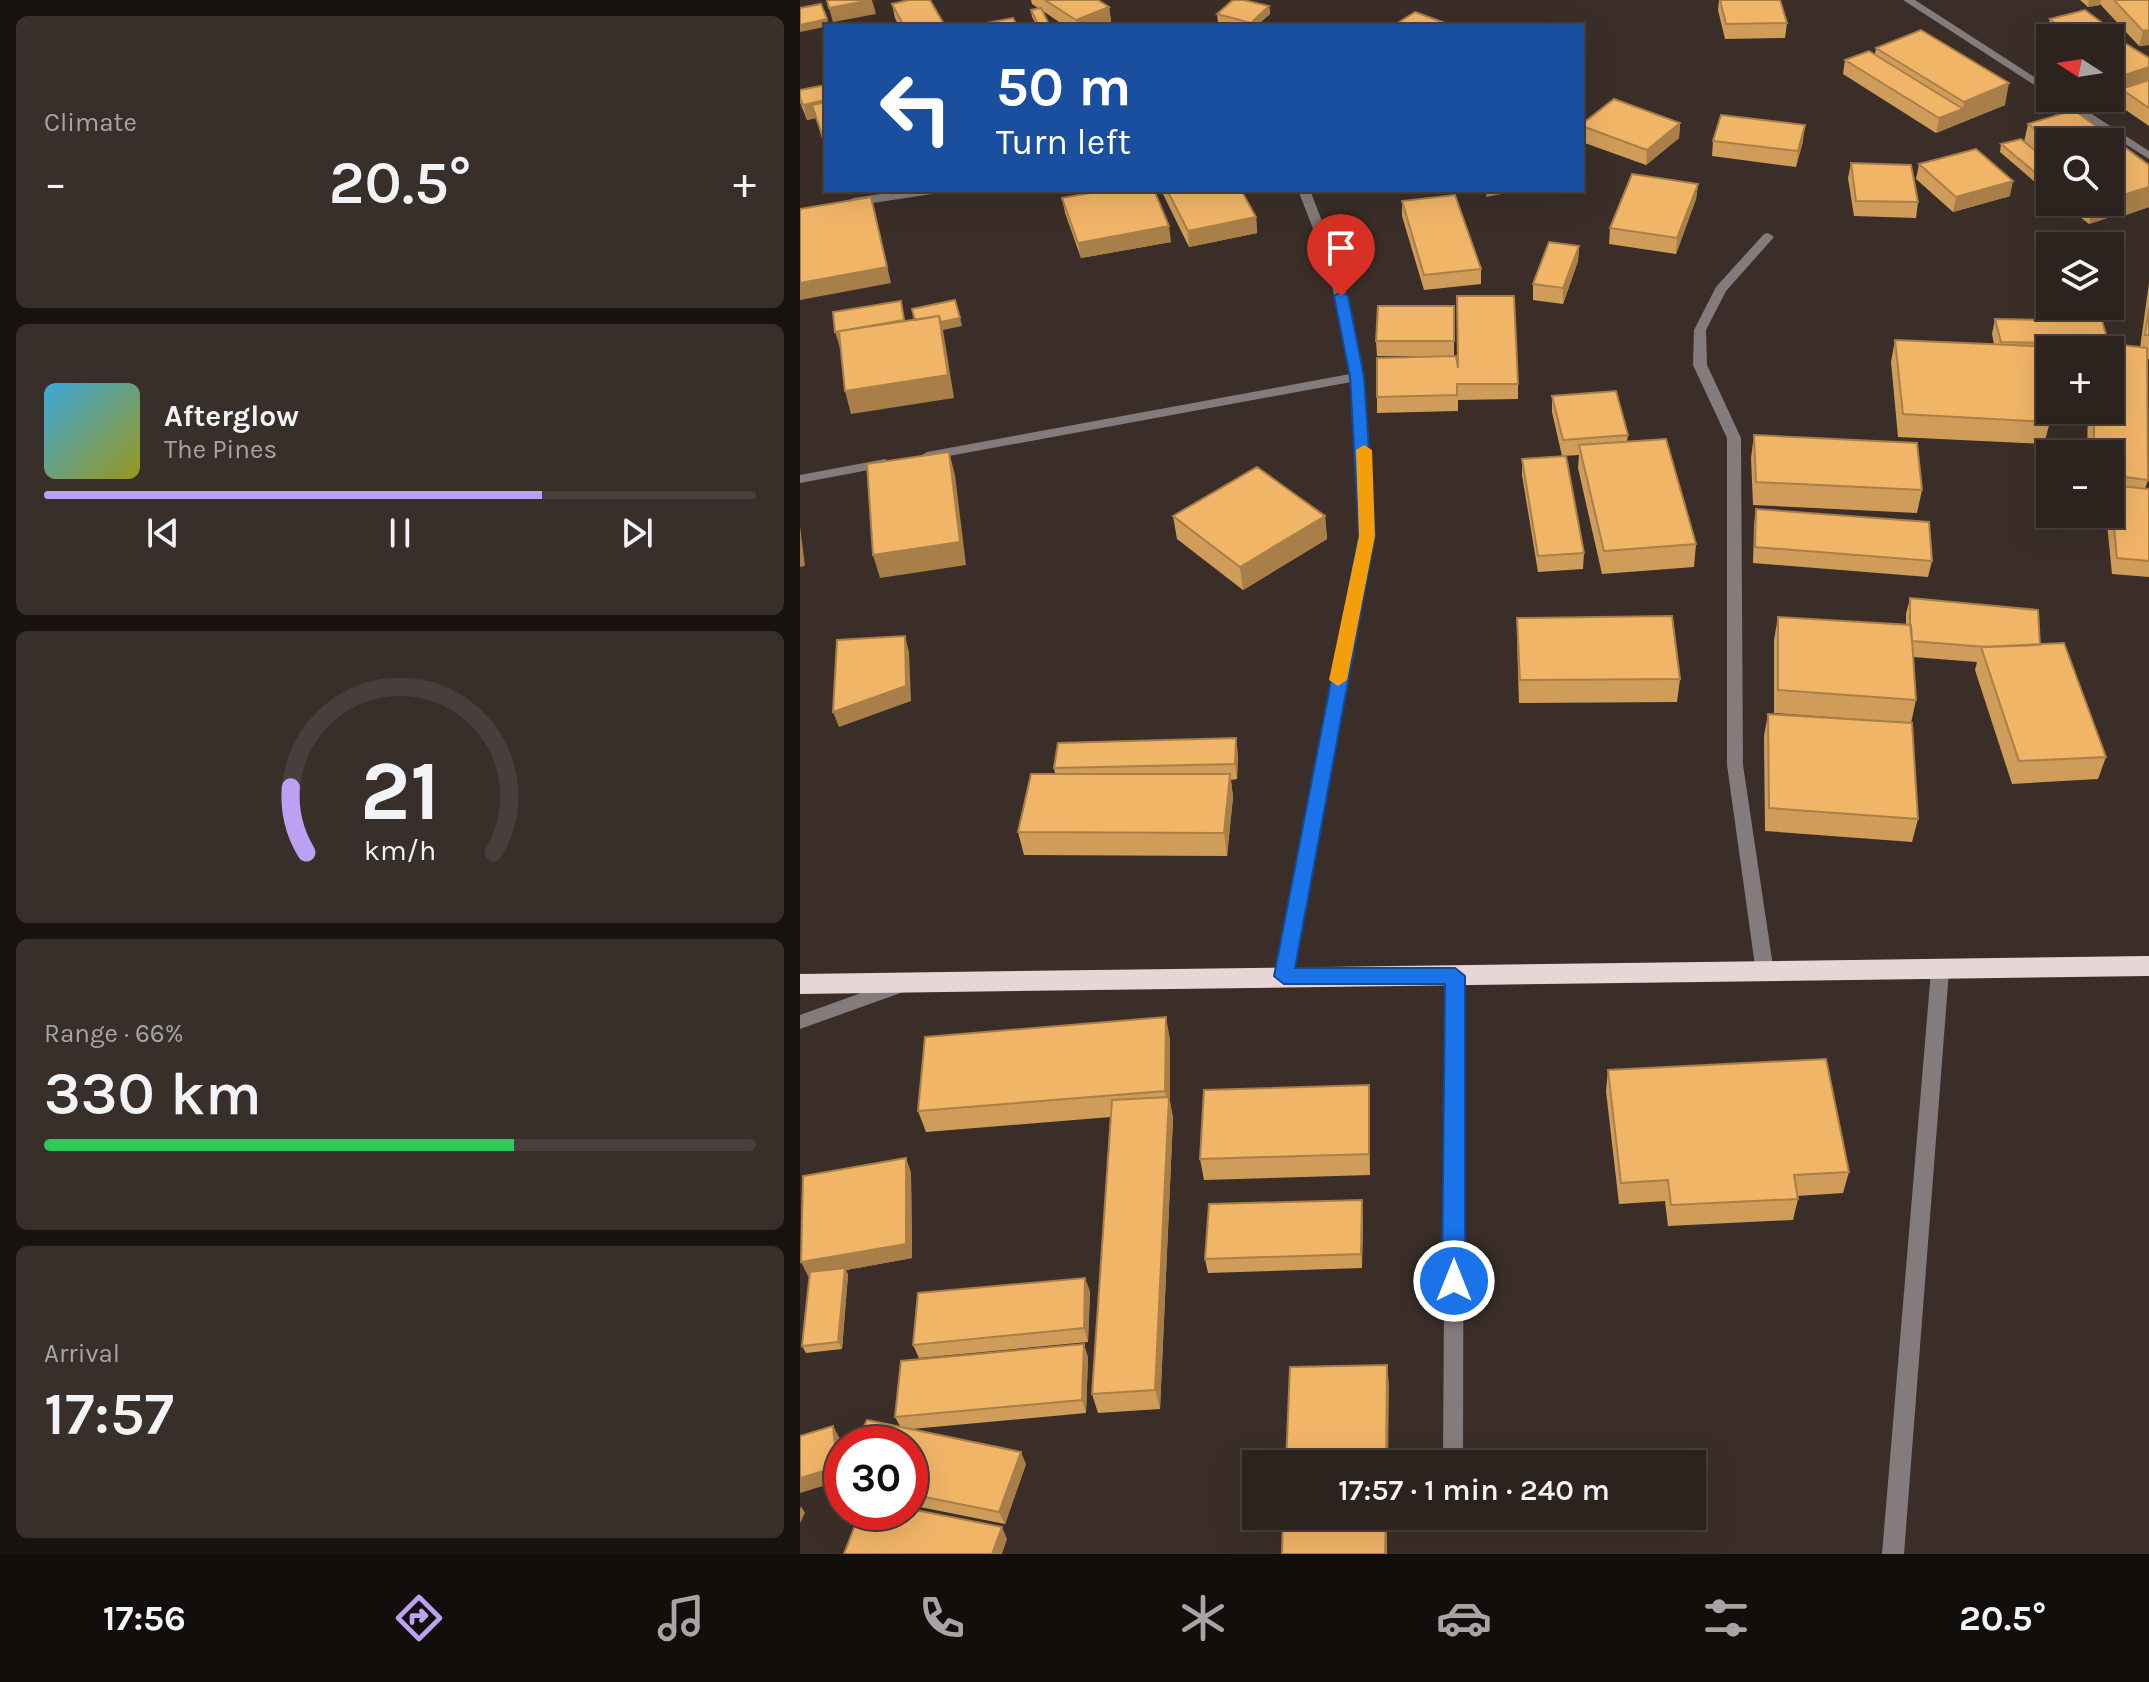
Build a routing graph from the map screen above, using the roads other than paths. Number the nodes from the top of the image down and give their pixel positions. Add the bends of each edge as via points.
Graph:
1 (1908, 0) edge
2 (2036, 83) edge
3 (2081, 112) edge
4 (2149, 156) edge
5 (919, 192) edge
6 (1305, 192) edge
7 (844, 204) edge
8 (1768, 237) dead end
9 (1357, 377) junction
10 (908, 459) edge
11 (893, 462) edge
12 (800, 479) edge
13 (2149, 966) edge
14 (1940, 971) junction
15 (1765, 973) junction
16 (1284, 976) junction
17 (1455, 976) junction
18 (800, 984) edge
19 (904, 985) junction
20 (800, 1022) edge
21 (1453, 1450) edge
22 (1893, 1554) edge

1 - 2 street
3 - 4 street
5 - 7 street
6 - 9 street via 1335,270
8 - 15 street via 1720,290 1700,330 1700,365 1734,438 1735,765
9 - 10 street
9 - 16 street via 1367,536
11 - 12 street
13 - 14 highway
14 - 15 highway
14 - 22 street
15 - 17 highway
16 - 17 highway
16 - 19 highway
17 - 21 street
18 - 19 highway
19 - 20 street

